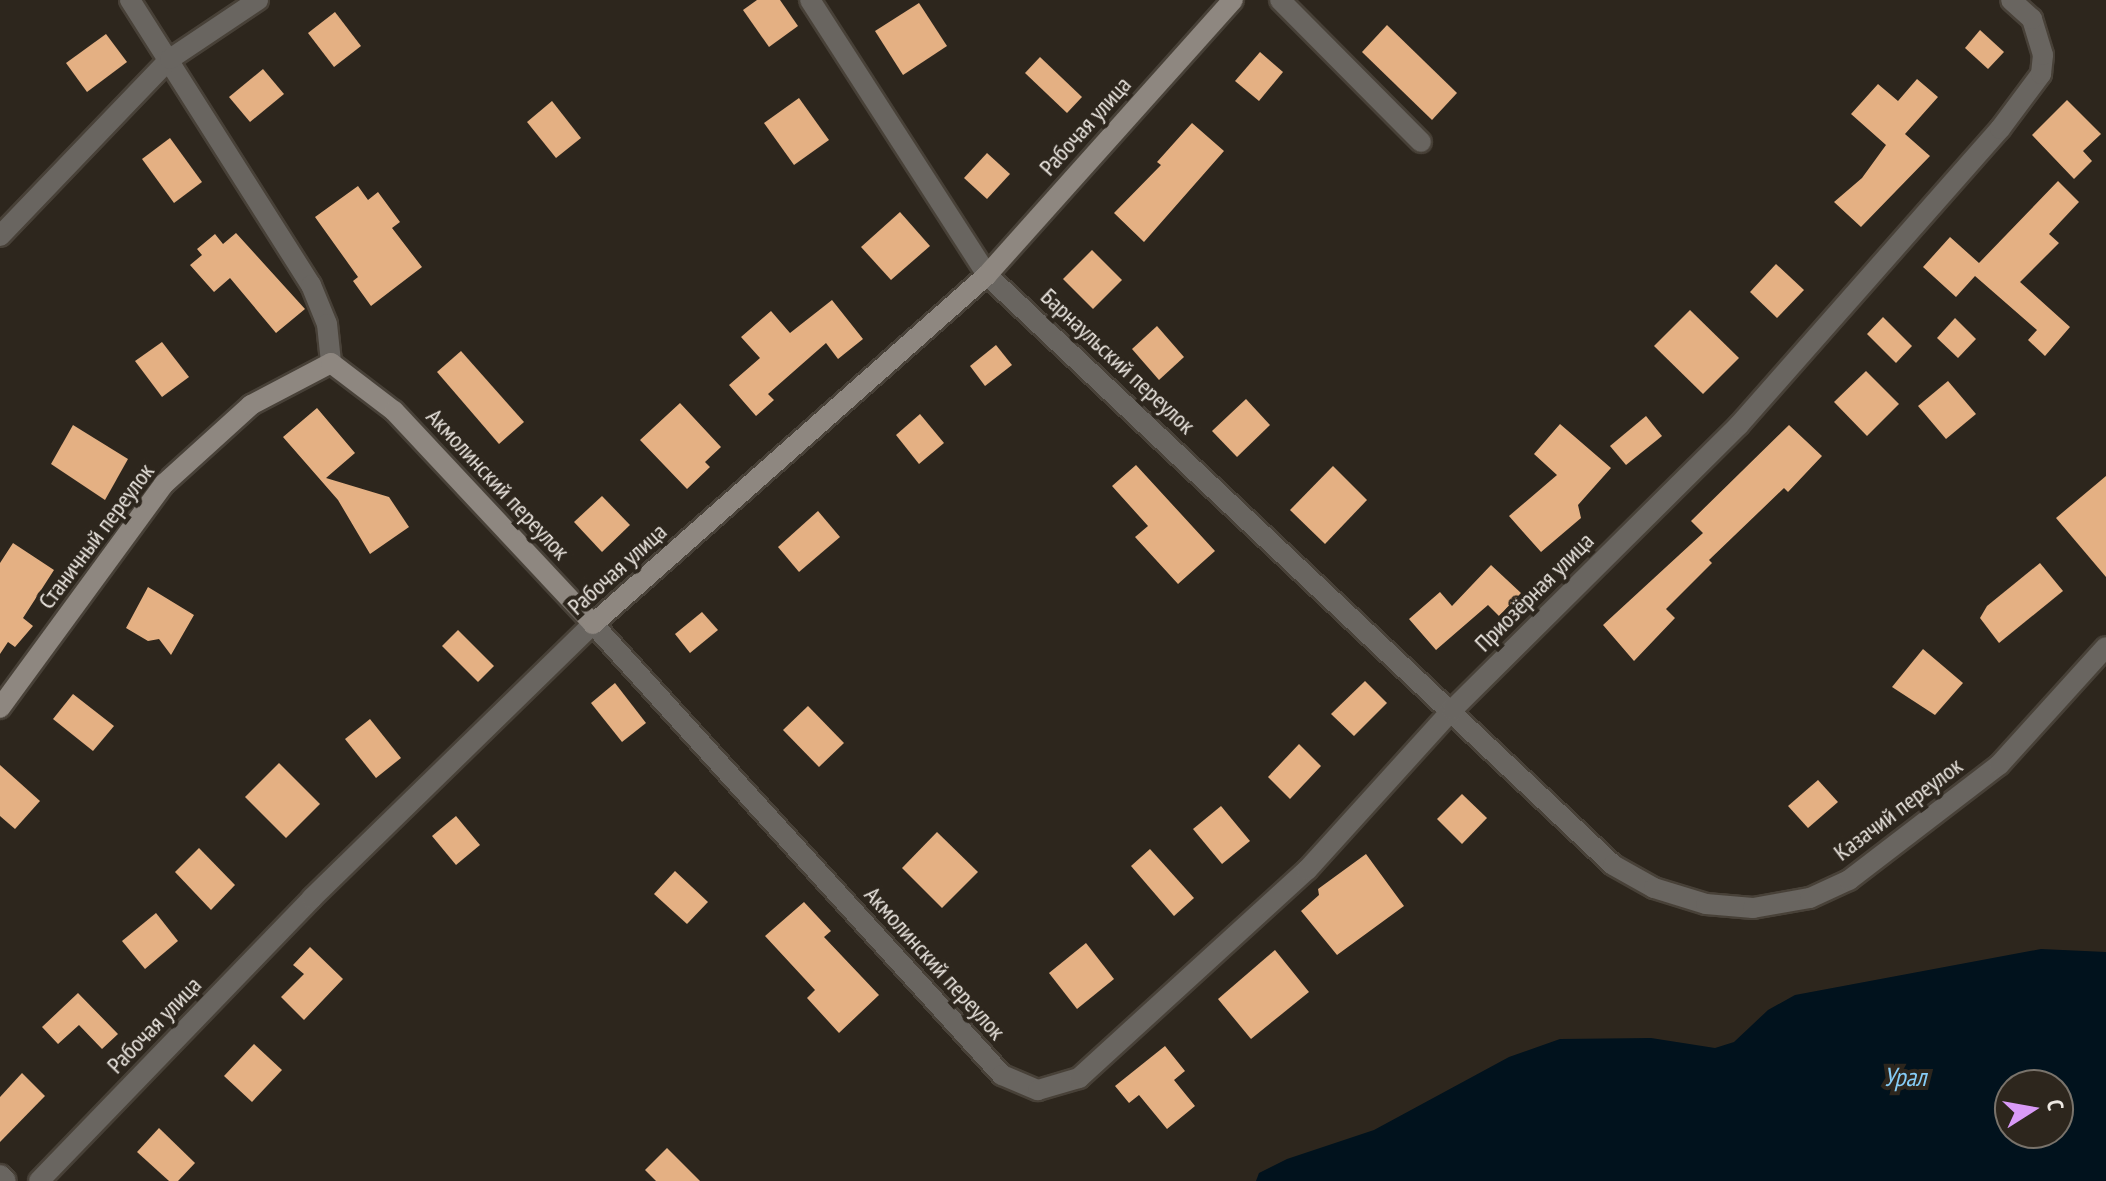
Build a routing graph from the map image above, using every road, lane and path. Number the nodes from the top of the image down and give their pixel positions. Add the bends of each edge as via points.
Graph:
1 (130, 0) edge
2 (258, 0) edge
3 (810, 0) edge
4 (1233, 0) edge
5 (1280, 0) edge
6 (2011, 0) edge
7 (170, 59) junction
8 (1421, 142) dead end
9 (0, 236) edge
10 (987, 275) junction
11 (331, 363) junction
12 (593, 624) junction
13 (2106, 647) edge
14 (0, 708) edge
15 (1453, 709) junction
16 (1038, 1090) joint
17 (0, 1175) edge
18 (6, 1181) edge
19 (39, 1181) edge

1 - 7 street
2 - 7 street
3 - 10 street, Барнаульский переулок
4 - 10 street, Рабочая улица
5 - 8 street
6 - 15 street, Приозёрная улица via 2041,35 2041,74 2031,90 1739,425
7 - 9 street
7 - 11 street via 311,285 327,324
10 - 12 street, Рабочая улица
10 - 15 street, Барнаульский переулок
11 - 12 street, Акмолинский переулок via 394,411
11 - 14 street, Станичный переулок via 251,405 164,484
12 - 16 street, Акмолинский переулок via 1002,1075
12 - 19 street, Рабочая улица via 312,898
13 - 15 street, Казачий переулок via 1999,765 1849,880 1810,898 1753,908 1706,904 1654,888 1613,865
15 - 16 street, Приозёрная улица via 1307,870 1079,1078
17 - 18 street

